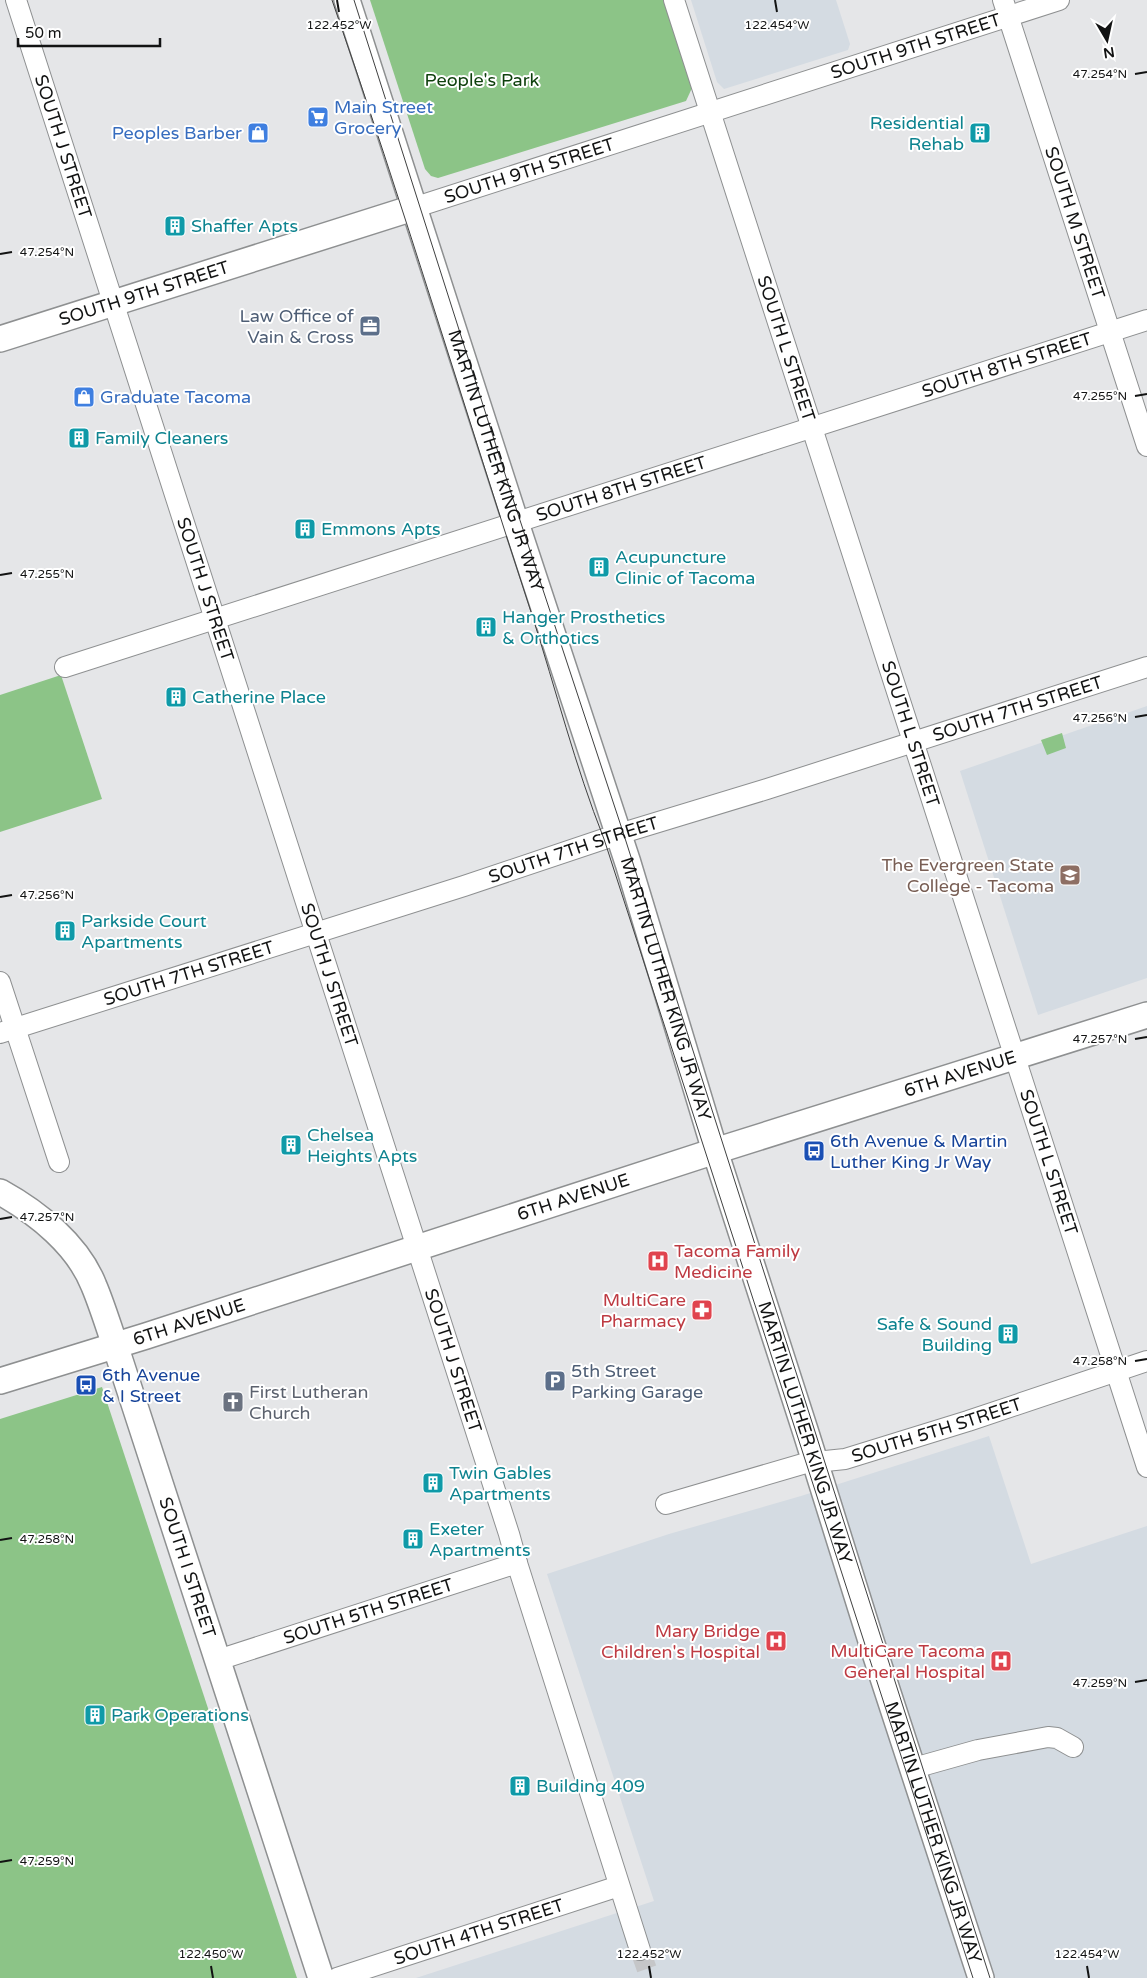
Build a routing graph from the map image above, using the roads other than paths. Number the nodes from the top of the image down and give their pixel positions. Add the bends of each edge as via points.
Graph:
1 (16, 0) edge
2 (347, 0) edge
3 (674, 0) edge
4 (1059, 0) edge
5 (1006, 8) edge
6 (710, 112) junction
7 (413, 208) junction
8 (113, 303) junction
9 (1147, 320) edge
10 (1110, 332) junction
11 (0, 339) edge
12 (812, 427) junction
13 (1147, 446) edge
14 (516, 522) junction
15 (214, 618) junction
16 (65, 667) dead end
17 (1147, 667) edge
18 (913, 742) junction
19 (619, 834) junction
20 (316, 933) junction
21 (0, 982) edge
22 (1147, 1015) edge
23 (7, 1031) edge
24 (1014, 1058) junction
25 (714, 1150) junction
26 (59, 1162) dead end
27 (0, 1192) edge
28 (416, 1248) junction
29 (115, 1345) junction
30 (1147, 1361) edge
31 (1116, 1372) junction
32 (0, 1381) edge
33 (815, 1462) junction
34 (1147, 1467) edge
35 (666, 1504) dead end
36 (517, 1563) junction
37 (218, 1660) junction
38 (1073, 1747) dead end
39 (914, 1768) junction
40 (619, 1886) junction
41 (640, 1950) tunnel mouth
42 (321, 1978) edge
43 (337, 1978) edge
44 (982, 1978) edge

1 - 8 street, SOUTH J STREET
2 - 7 main road, MARTIN LUTHER KING JR WAY
3 - 6 street, SOUTH L STREET
4 - 5 street, SOUTH 9TH STREET
5 - 6 street, SOUTH 9TH STREET
5 - 10 street, SOUTH M STREET
6 - 7 street, SOUTH 9TH STREET
6 - 12 street, SOUTH L STREET
7 - 8 main road, SOUTH 9TH STREET
7 - 14 main road, MARTIN LUTHER KING JR WAY
8 - 11 main road, SOUTH 9TH STREET
8 - 15 street, SOUTH J STREET
9 - 10 street, SOUTH 8TH STREET
10 - 12 street, SOUTH 8TH STREET
10 - 13 street, SOUTH M STREET
12 - 14 street, SOUTH 8TH STREET
12 - 18 street, SOUTH L STREET
14 - 15 street, SOUTH 8TH STREET
14 - 19 main road, MARTIN LUTHER KING JR WAY
15 - 16 street, SOUTH 8TH STREET
15 - 20 street, SOUTH J STREET
17 - 18 street, SOUTH 7TH STREET
18 - 19 street, SOUTH 7TH STREET
18 - 24 street, SOUTH L STREET
19 - 20 street, SOUTH 7TH STREET
19 - 25 main road, MARTIN LUTHER KING JR WAY
20 - 23 street, SOUTH 7TH STREET
20 - 28 street, SOUTH J STREET
21 - 23 street
22 - 24 main road, 6TH AVENUE
23 - 26 street
24 - 25 main road, 6TH AVENUE
24 - 31 street, SOUTH L STREET
25 - 28 main road, 6TH AVENUE
25 - 33 main road, MARTIN LUTHER KING JR WAY
27 - 29 main road, SOUTH I STREET via 45,1224 83,1264 94,1285
28 - 29 main road, 6TH AVENUE
28 - 36 street, SOUTH J STREET
29 - 32 main road, 6TH AVENUE
29 - 37 main road, SOUTH I STREET
30 - 31 street, SOUTH 5TH STREET
31 - 33 street, SOUTH 5TH STREET via 845,1459
31 - 34 street, SOUTH L STREET
33 - 35 street, SOUTH 5TH STREET
33 - 39 main road, MARTIN LUTHER KING JR WAY
36 - 37 street, SOUTH 5TH STREET
36 - 40 street, SOUTH J STREET
37 - 42 main road, SOUTH I STREET
38 - 39 street via 1048,1737 978,1750
39 - 44 main road, MARTIN LUTHER KING JR WAY
40 - 41 street, SOUTH J STREET
40 - 43 street, SOUTH 4TH STREET

